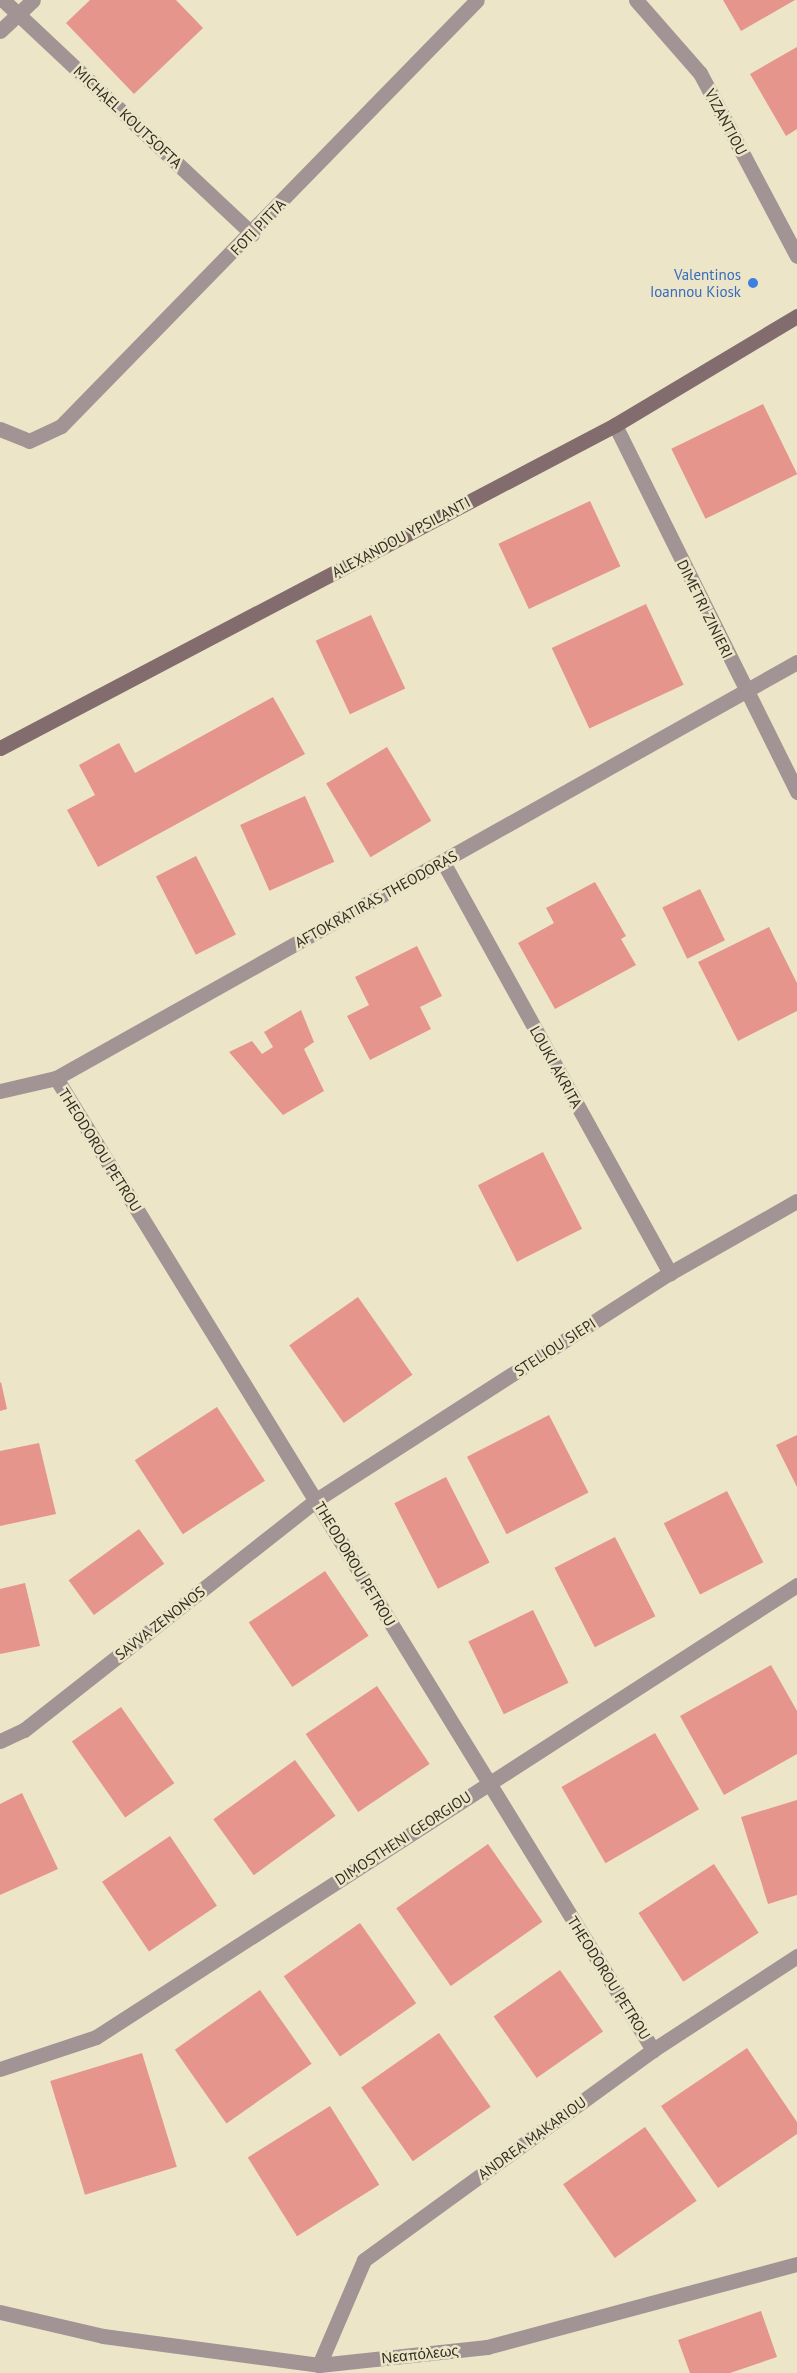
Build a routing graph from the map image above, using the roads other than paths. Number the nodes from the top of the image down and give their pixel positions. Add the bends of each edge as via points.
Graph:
1 (3, 0) edge
2 (33, 0) edge
3 (477, 0) edge
4 (636, 0) edge
5 (18, 14) junction
6 (0, 31) edge
7 (252, 234) junction
8 (797, 256) edge
9 (797, 315) edge
10 (615, 425) junction
11 (0, 429) edge
12 (797, 662) edge
13 (746, 691) junction
14 (0, 748) edge
15 (797, 792) edge
16 (443, 861) junction
17 (56, 1078) junction
18 (0, 1090) edge
19 (797, 1201) edge
20 (670, 1273) junction
21 (316, 1500) junction
22 (797, 1585) edge
23 (0, 1741) edge
24 (488, 1782) junction
25 (797, 1956) edge
26 (653, 2050) junction
27 (0, 2069) edge
28 (797, 2264) edge
29 (0, 2312) edge
30 (319, 2365) junction

1 - 5 street, MICHAEL KOUTSOFTA
2 - 5 street
3 - 7 street, FOTI PITTA
4 - 8 street, VIZANTIOU via 700,73
5 - 6 street
5 - 7 street, MICHAEL KOUTSOFTA
7 - 11 street, FOTI PITTA via 61,426 28,441
9 - 10 main road, ALEXANDOU YPSILANTI
10 - 13 street, DIMETRI ZINIERI
10 - 14 main road, ALEXANDOU YPSILANTI
12 - 13 street, AFTOKRATIRAS THEODORAS
13 - 15 street, DIMETRI ZINIERI
13 - 16 street, AFTOKRATIRAS THEODORAS
16 - 17 street, AFTOKRATIRAS THEODORAS
16 - 20 street, LOUKI AKRITA
17 - 18 street, AFTOKRATIRAS THEODORAS
17 - 21 street, THEODOROU PETROU
19 - 20 street, STELIOU SIEPI
20 - 21 street, STELIOU SIEPI
21 - 23 street, SAVVA ZENONOS via 24,1730
21 - 24 street, THEODOROU PETROU
22 - 24 street, DIMOSTHENI GEORGIOU
24 - 26 street, THEODOROU PETROU
24 - 27 street, DIMOSTHENI GEORGIOU via 96,2037
25 - 26 street, ANDREA MAKARIOU
26 - 30 street, ANDREA MAKARIOU via 364,2260
28 - 30 street, Νεαπόλεως via 487,2347
29 - 30 street, Νεαπόλεως via 103,2336

